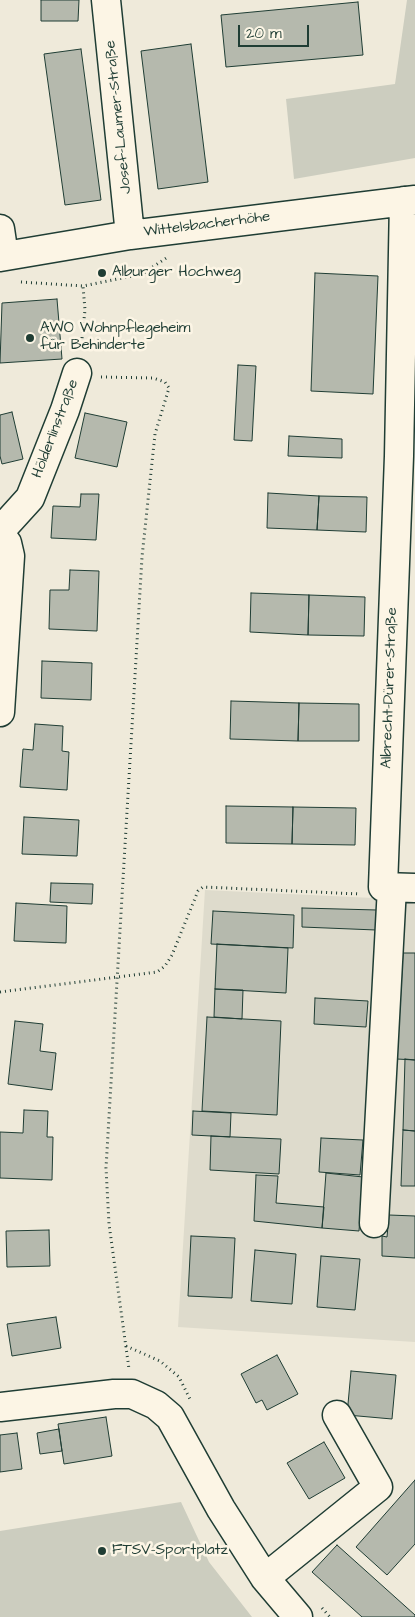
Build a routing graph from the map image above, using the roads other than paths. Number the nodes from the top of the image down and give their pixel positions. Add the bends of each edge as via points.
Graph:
1 (106, 0) edge
2 (410, 200) edge
3 (0, 229) edge
4 (130, 235) junction
5 (2, 256) edge
6 (77, 373) road end
7 (407, 457) edge
8 (0, 531) edge
9 (0, 536) edge
10 (0, 712) edge
11 (397, 887) edge
12 (374, 1223) dead end
13 (0, 1407) edge
14 (337, 1415) dead end
15 (265, 1578) junction
16 (298, 1617) edge

1 - 4 street, Josef-Laumer-Straße
2 - 4 street, Wittelsbacherhöhe
2 - 7 street, Albrecht-Dürer-Straße
3 - 5 street
4 - 5 street, Wittelsbacherhöhe
6 - 8 street, Hölderlinstraße via 30,498
7 - 11 street, Albrecht-Dürer-Straße
9 - 10 street via 7,543 10,556
11 - 12 street, Albrecht-Dürer-Straße
13 - 15 street via 114,1394 132,1394 156,1405 170,1418 221,1509
14 - 15 street via 378,1487
15 - 16 street

